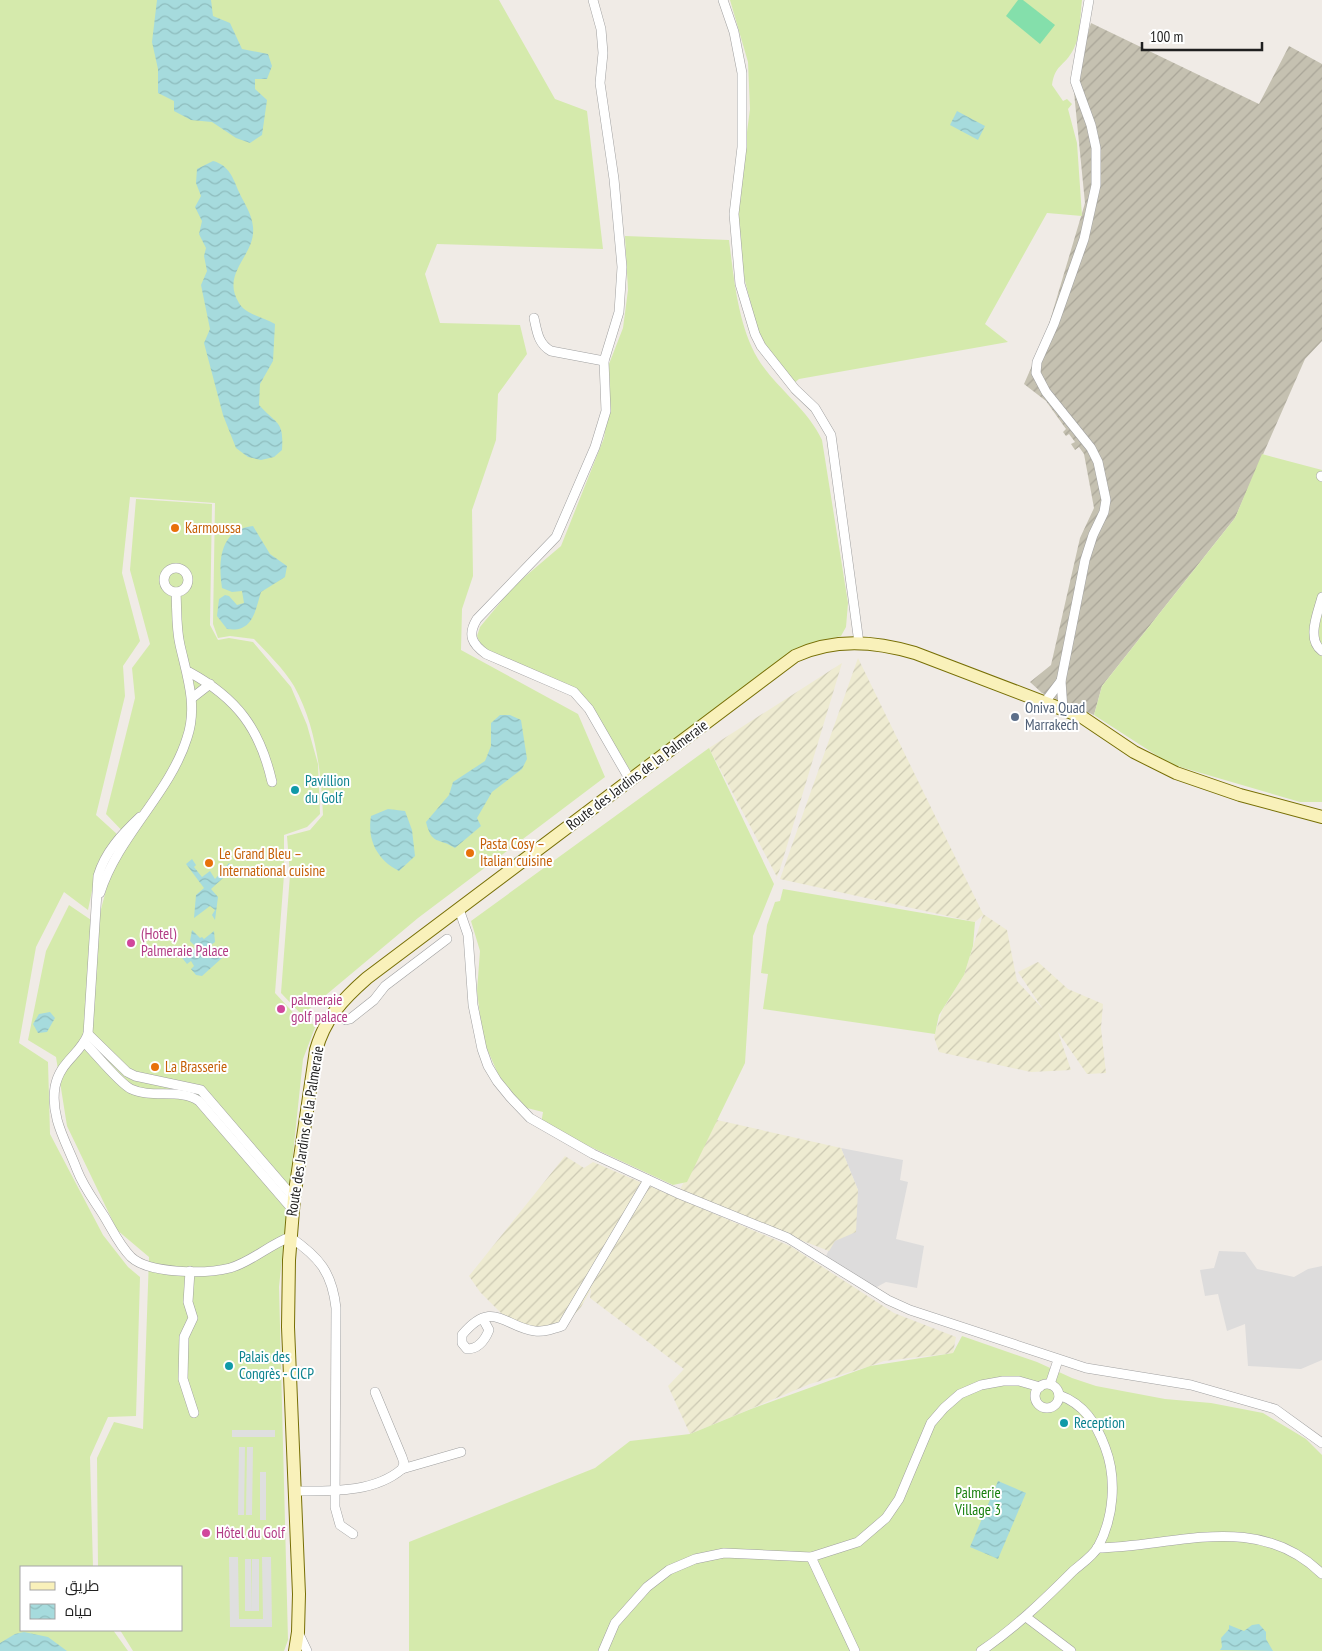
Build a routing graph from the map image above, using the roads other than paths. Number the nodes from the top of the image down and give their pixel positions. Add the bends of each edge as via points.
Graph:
1 (593, 0) edge
2 (723, 0) edge
3 (1089, 0) edge
4 (534, 318) dead end
5 (604, 361) junction
6 (176, 592) dead end
7 (1322, 597) edge
8 (859, 643) junction
9 (1322, 651) edge
10 (189, 672) junction
11 (1060, 681) junction
12 (210, 684) junction
13 (192, 698) junction
14 (1045, 702) junction
15 (1063, 709) junction
16 (630, 780) junction
17 (272, 782) dead end
18 (1322, 817) edge
19 (459, 909) junction
20 (447, 939) dead end
21 (332, 1013) junction
22 (87, 1038) junction
23 (230, 1133) junction
24 (648, 1180) junction
25 (294, 1204) junction
26 (290, 1237) junction
27 (190, 1271) junction
28 (483, 1319) dead end
29 (1058, 1360) junction
30 (1050, 1384) junction
31 (1040, 1387) junction
32 (375, 1392) dead end
33 (1059, 1395) junction
34 (194, 1413) dead end
35 (1322, 1443) edge
36 (461, 1452) dead end
37 (402, 1469) junction
38 (296, 1491) junction
39 (336, 1491) junction
40 (353, 1534) dead end
41 (1097, 1548) junction
42 (811, 1557) junction
43 (1322, 1574) edge
44 (1026, 1617) junction
45 (298, 1632) junction
46 (295, 1651) edge
47 (308, 1651) edge
48 (603, 1651) edge
49 (855, 1651) edge
50 (981, 1651) edge
51 (1071, 1651) edge

1 - 5 street via 603,53 600,83 614,179 622,267 619,312
2 - 8 street via 740,55 743,91 742,147 734,214 740,284 761,346 795,389 815,408 831,435
3 - 11 street via 1075,81 1096,148 1096,185 1084,238 1037,362 1036,373 1046,392 1091,448 1098,462 1106,500 1087,554
4 - 5 street via 541,342 551,351
5 - 16 street via 606,411 560,530 477,619 471,628 471,638 476,647 486,654 574,692 589,709
6 - 10 street via 180,645
7 - 9 street via 1314,634 1315,642
8 - 14 street, Route des Jardins de la Palmeraie via 915,652
8 - 16 street, Route des Jardins de la Palmeraie via 838,642 814,647 795,656
10 - 12 street
10 - 13 street
11 - 14 street
11 - 15 street
12 - 13 street
12 - 17 street via 232,701 248,722 259,740
13 - 22 street via 188,738 108,870 96,905
14 - 15 street, Route des Jardins de la Palmeraie
15 - 18 street, Route des Jardins de la Palmeraie via 1082,717 1134,752 1176,774
16 - 19 street, Route des Jardins de la Palmeraie
19 - 21 street, Route des Jardins de la Palmeraie via 367,978
19 - 24 street via 465,921 470,952 475,1020 488,1066 497,1081 539,1124
20 - 21 street via 385,986 374,1000 350,1019
21 - 25 street, Route des Jardins de la Palmeraie via 316,1050
22 - 23 street via 135,1076 201,1090
22 - 23 street via 129,1088 194,1098
22 - 27 street via 60,1071 54,1104 60,1131 81,1181 122,1248 132,1258 143,1265
23 - 25 street
24 - 28 street via 562,1326 533,1331 498,1316
24 - 29 street via 788,1238 888,1300 910,1310
25 - 26 street, Route des Jardins de la Palmeraie
26 - 27 street via 244,1263 229,1268
26 - 38 street, Route des Jardins de la Palmeraie via 288,1327
26 - 39 street via 323,1265 334,1291
27 - 34 street via 188,1302 193,1318 184,1337 183,1380
29 - 30 street
29 - 35 street via 1122,1375 1191,1385 1275,1408
30 - 31 street
30 - 33 street
31 - 33 street via 1036,1395 1043,1407 1052,1407
31 - 42 street via 1019,1381 1003,1381 981,1385 960,1394 931,1423 899,1499 886,1518 858,1542
32 - 37 street via 402,1457
33 - 41 street via 1088,1413 1100,1431 1109,1456 1113,1482 1111,1506
36 - 37 street
37 - 39 street via 366,1487
38 - 39 street
38 - 45 street, Route des Jardins de la Palmeraie
39 - 40 street via 335,1507 340,1525
41 - 43 street via 1125,1547 1183,1537 1235,1536 1284,1549 1313,1565
41 - 44 street
42 - 48 street via 724,1553 695,1558 669,1570 646,1587 615,1623
42 - 49 street
44 - 50 street
44 - 51 street
45 - 46 street, Route des Jardins de la Palmeraie
45 - 47 street

